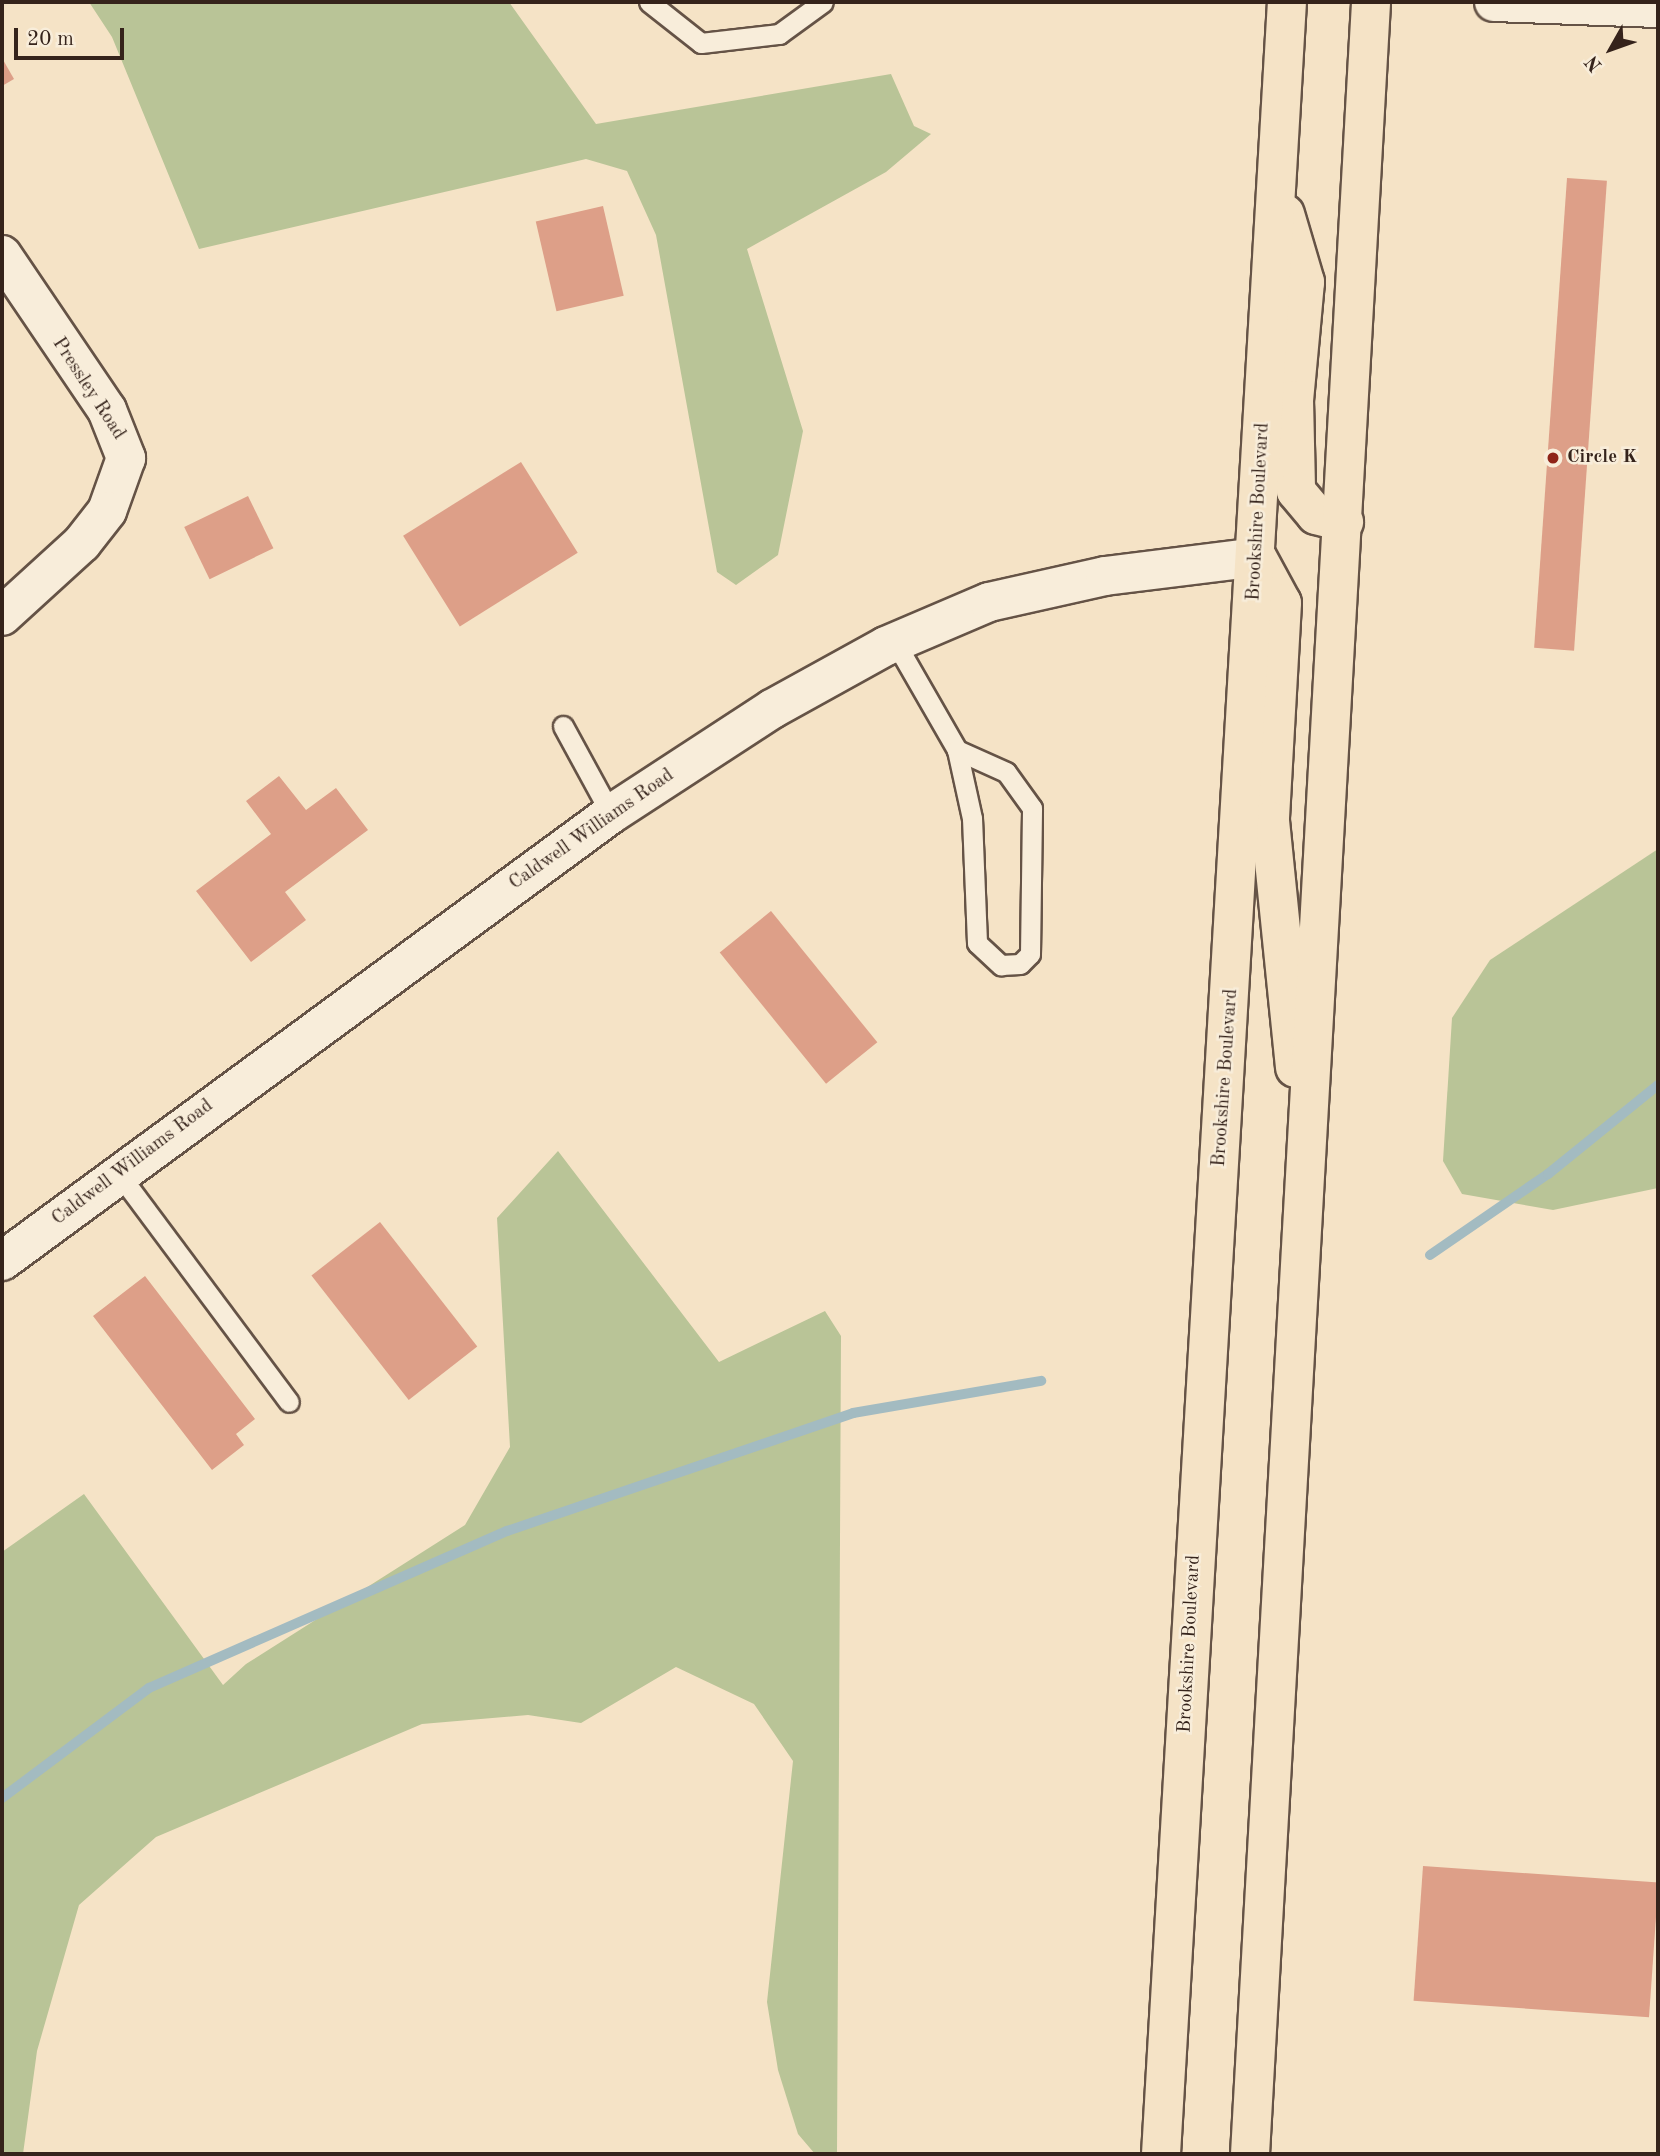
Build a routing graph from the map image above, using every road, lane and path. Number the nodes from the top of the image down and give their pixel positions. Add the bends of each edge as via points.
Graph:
1 (649, 2) edge
2 (823, 2) edge
3 (1287, 2) edge
4 (1371, 2) edge
5 (1494, 2) edge
6 (1658, 8) edge
7 (1277, 185) junction
8 (2, 255) edge
9 (1344, 522) junction
10 (1257, 557) junction
11 (2, 616) edge
12 (895, 642) junction
13 (563, 726) dead end
14 (957, 750) junction
15 (611, 814) junction
16 (119, 1174) junction
17 (1306, 1174) junction
18 (2, 1261) edge
19 (289, 1402) dead end
20 (1161, 2154) edge
21 (1250, 2154) edge

1 - 2 lane via 701,43 779,34
3 - 7 highway, Brookshire Boulevard
4 - 9 highway
5 - 6 street
7 - 9 highway via 1305,282 1294,400 1296,491 1317,515
7 - 10 highway, Brookshire Boulevard
8 - 11 street, Pressley Road via 107,410 127,458 107,511 82,544
9 - 17 highway
10 - 12 street, Caldwell Williams Road via 1105,576 1003,599
10 - 17 highway via 1282,603 1270,821
10 - 20 highway, Brookshire Boulevard
12 - 14 lane
12 - 15 street, Caldwell Williams Road via 772,709
13 - 15 lane
14 - 14 lane via 1006,772 1032,808 1030,954 1020,964 1001,965 977,943 972,818
15 - 16 street, Caldwell Williams Road
16 - 18 street, Caldwell Williams Road
16 - 19 lane
17 - 21 highway

